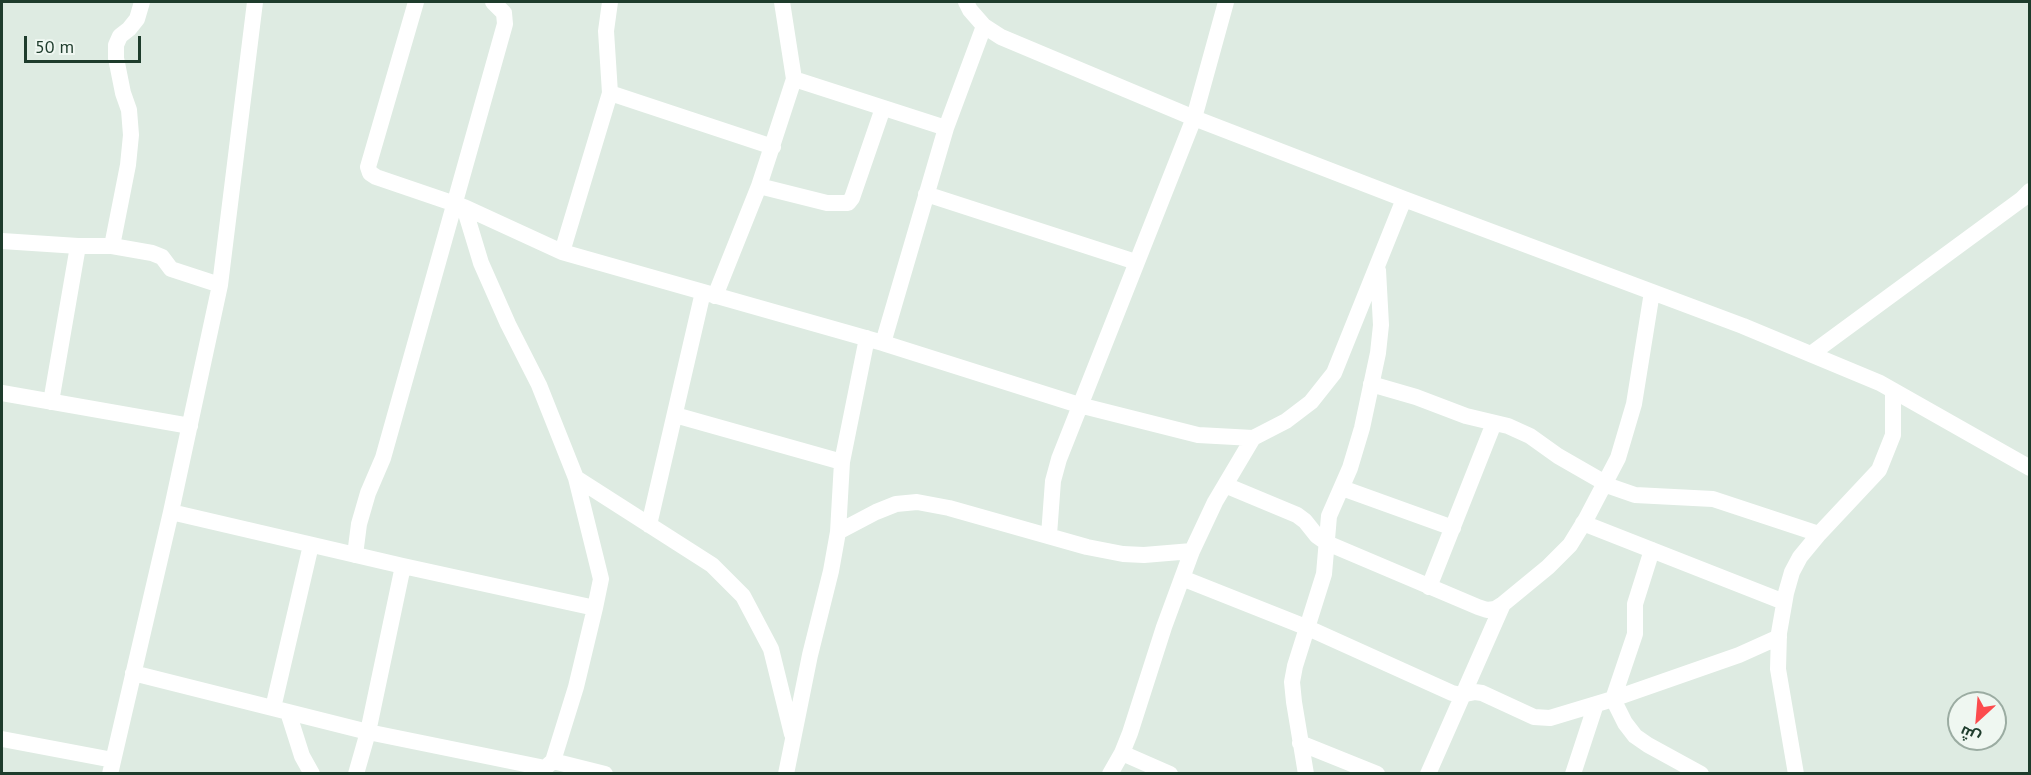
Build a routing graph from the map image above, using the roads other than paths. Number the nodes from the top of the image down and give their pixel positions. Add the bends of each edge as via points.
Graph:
1 (142, 2) edge
2 (255, 2) edge
3 (416, 2) edge
4 (493, 2) edge
5 (610, 2) edge
6 (782, 2) edge
7 (966, 2) edge
8 (1226, 2) edge
9 (984, 26) junction
10 (794, 79) junction
11 (610, 93) junction
12 (883, 108) junction
13 (1194, 118) junction
14 (946, 128) junction
15 (772, 147) junction
16 (759, 186) junction
17 (2030, 191) edge
18 (926, 194) junction
19 (1404, 199) junction
20 (459, 206) junction
21 (2, 241) edge
22 (78, 246) junction
23 (112, 246) junction
24 (562, 252) junction
25 (1136, 262) junction
26 (1378, 264) junction
27 (220, 285) junction
28 (1652, 292) junction
29 (709, 294) junction
30 (875, 341) junction
31 (1810, 354) junction
32 (1371, 384) junction
33 (1893, 391) junction
34 (2, 393) edge
35 (51, 402) junction
36 (1079, 405) junction
37 (675, 415) junction
38 (1494, 423) junction
39 (190, 426) junction
40 (1253, 438) junction
41 (842, 462) junction
42 (2030, 468) edge
43 (576, 478) junction
44 (1605, 483) junction
45 (1225, 484) junction
46 (1342, 488) junction
47 (171, 512) junction
48 (1583, 523) junction
49 (650, 525) junction
50 (1452, 528) junction
51 (838, 532) junction
52 (1819, 534) junction
53 (1049, 535) junction
54 (1327, 543) junction
55 (311, 545) junction
56 (1653, 550) junction
57 (1192, 551) junction
58 (355, 555) junction
59 (403, 566) junction
60 (1182, 578) junction
61 (1429, 587) junction
62 (1784, 602) junction
63 (1503, 604) junction
64 (595, 608) junction
65 (1308, 628) junction
66 (1779, 637) junction
67 (133, 673) junction
68 (1461, 695) junction
69 (1613, 699) junction
70 (1596, 704) junction
71 (281, 710) junction
72 (368, 732) junction
73 (793, 738) junction
74 (2, 739) edge
75 (1300, 742) junction
76 (1122, 753) junction
77 (111, 767) edge
78 (547, 768) edge
79 (312, 774) edge
80 (356, 774) edge
81 (605, 774) edge
82 (786, 774) edge
83 (1110, 774) edge
84 (1170, 774) edge
85 (1306, 774) edge
86 (1377, 774) edge
87 (1428, 774) edge
88 (1573, 774) edge
89 (1701, 774) edge
90 (1796, 774) edge

1 - 23 street via 137,19 116,45 131,135
2 - 27 street
3 - 20 street via 368,167 376,177
4 - 20 street via 504,13 505,24
5 - 11 street via 606,31
6 - 10 street
7 - 9 street
8 - 13 street
9 - 13 street via 1001,37
9 - 14 street
10 - 12 street
10 - 15 street
11 - 15 street
11 - 24 street
12 - 14 street
12 - 16 street via 848,203 827,203
13 - 19 street
13 - 25 street
14 - 18 street
15 - 16 street
16 - 29 street
17 - 31 street
18 - 25 street
18 - 30 street
19 - 26 street
19 - 28 street
20 - 24 street
20 - 43 street
20 - 58 street via 383,458 368,493
21 - 22 street
22 - 23 street
22 - 35 street
23 - 27 street via 152,253 162,257 171,268
24 - 29 street
25 - 36 street
26 - 32 street via 1381,325
26 - 40 street via 1334,373 1311,402 1286,422
27 - 39 street
28 - 31 street
28 - 44 street via 1634,404 1618,458
29 - 30 street
29 - 37 street
30 - 36 street
30 - 41 street
31 - 33 street
32 - 38 street
32 - 46 street via 1362,428
33 - 42 street
33 - 52 street via 1893,435 1879,470
34 - 35 street
35 - 39 street
36 - 40 street via 1198,435
36 - 53 street via 1053,481
37 - 41 street
37 - 49 street
38 - 44 street via 1530,436
38 - 50 street
39 - 47 street
40 - 45 street
41 - 51 street
43 - 49 street
43 - 64 street via 601,579
44 - 48 street
44 - 52 street via 1635,495 1713,499
45 - 54 street via 1297,515
45 - 57 street
46 - 50 street
46 - 54 street via 1329,516
47 - 55 street
47 - 67 street
48 - 56 street
48 - 63 street via 1560,555
49 - 73 street via 712,565 743,596 771,649
50 - 61 street
51 - 53 street via 896,504 917,502
51 - 73 street
52 - 62 street via 1792,572
53 - 57 street via 1123,554
54 - 61 street
54 - 65 street via 1324,574
55 - 58 street
55 - 71 street
56 - 62 street
56 - 69 street via 1635,604 1635,634
57 - 60 street
58 - 59 street
59 - 64 street
59 - 72 street
60 - 65 street
60 - 76 street
61 - 63 street via 1487,610
62 - 66 street
63 - 68 street
64 - 78 street via 576,687
65 - 68 street
65 - 75 street via 1292,682
66 - 69 street
66 - 90 street via 1778,669
67 - 71 street
67 - 77 street
68 - 70 street via 1482,693 1534,717 1550,718
68 - 87 street
69 - 70 street
69 - 89 street via 1635,736
70 - 88 street
71 - 72 street
71 - 79 street
72 - 78 street
72 - 80 street
73 - 82 street
74 - 77 street
75 - 85 street
75 - 86 street
76 - 83 street
76 - 84 street
78 - 81 street

